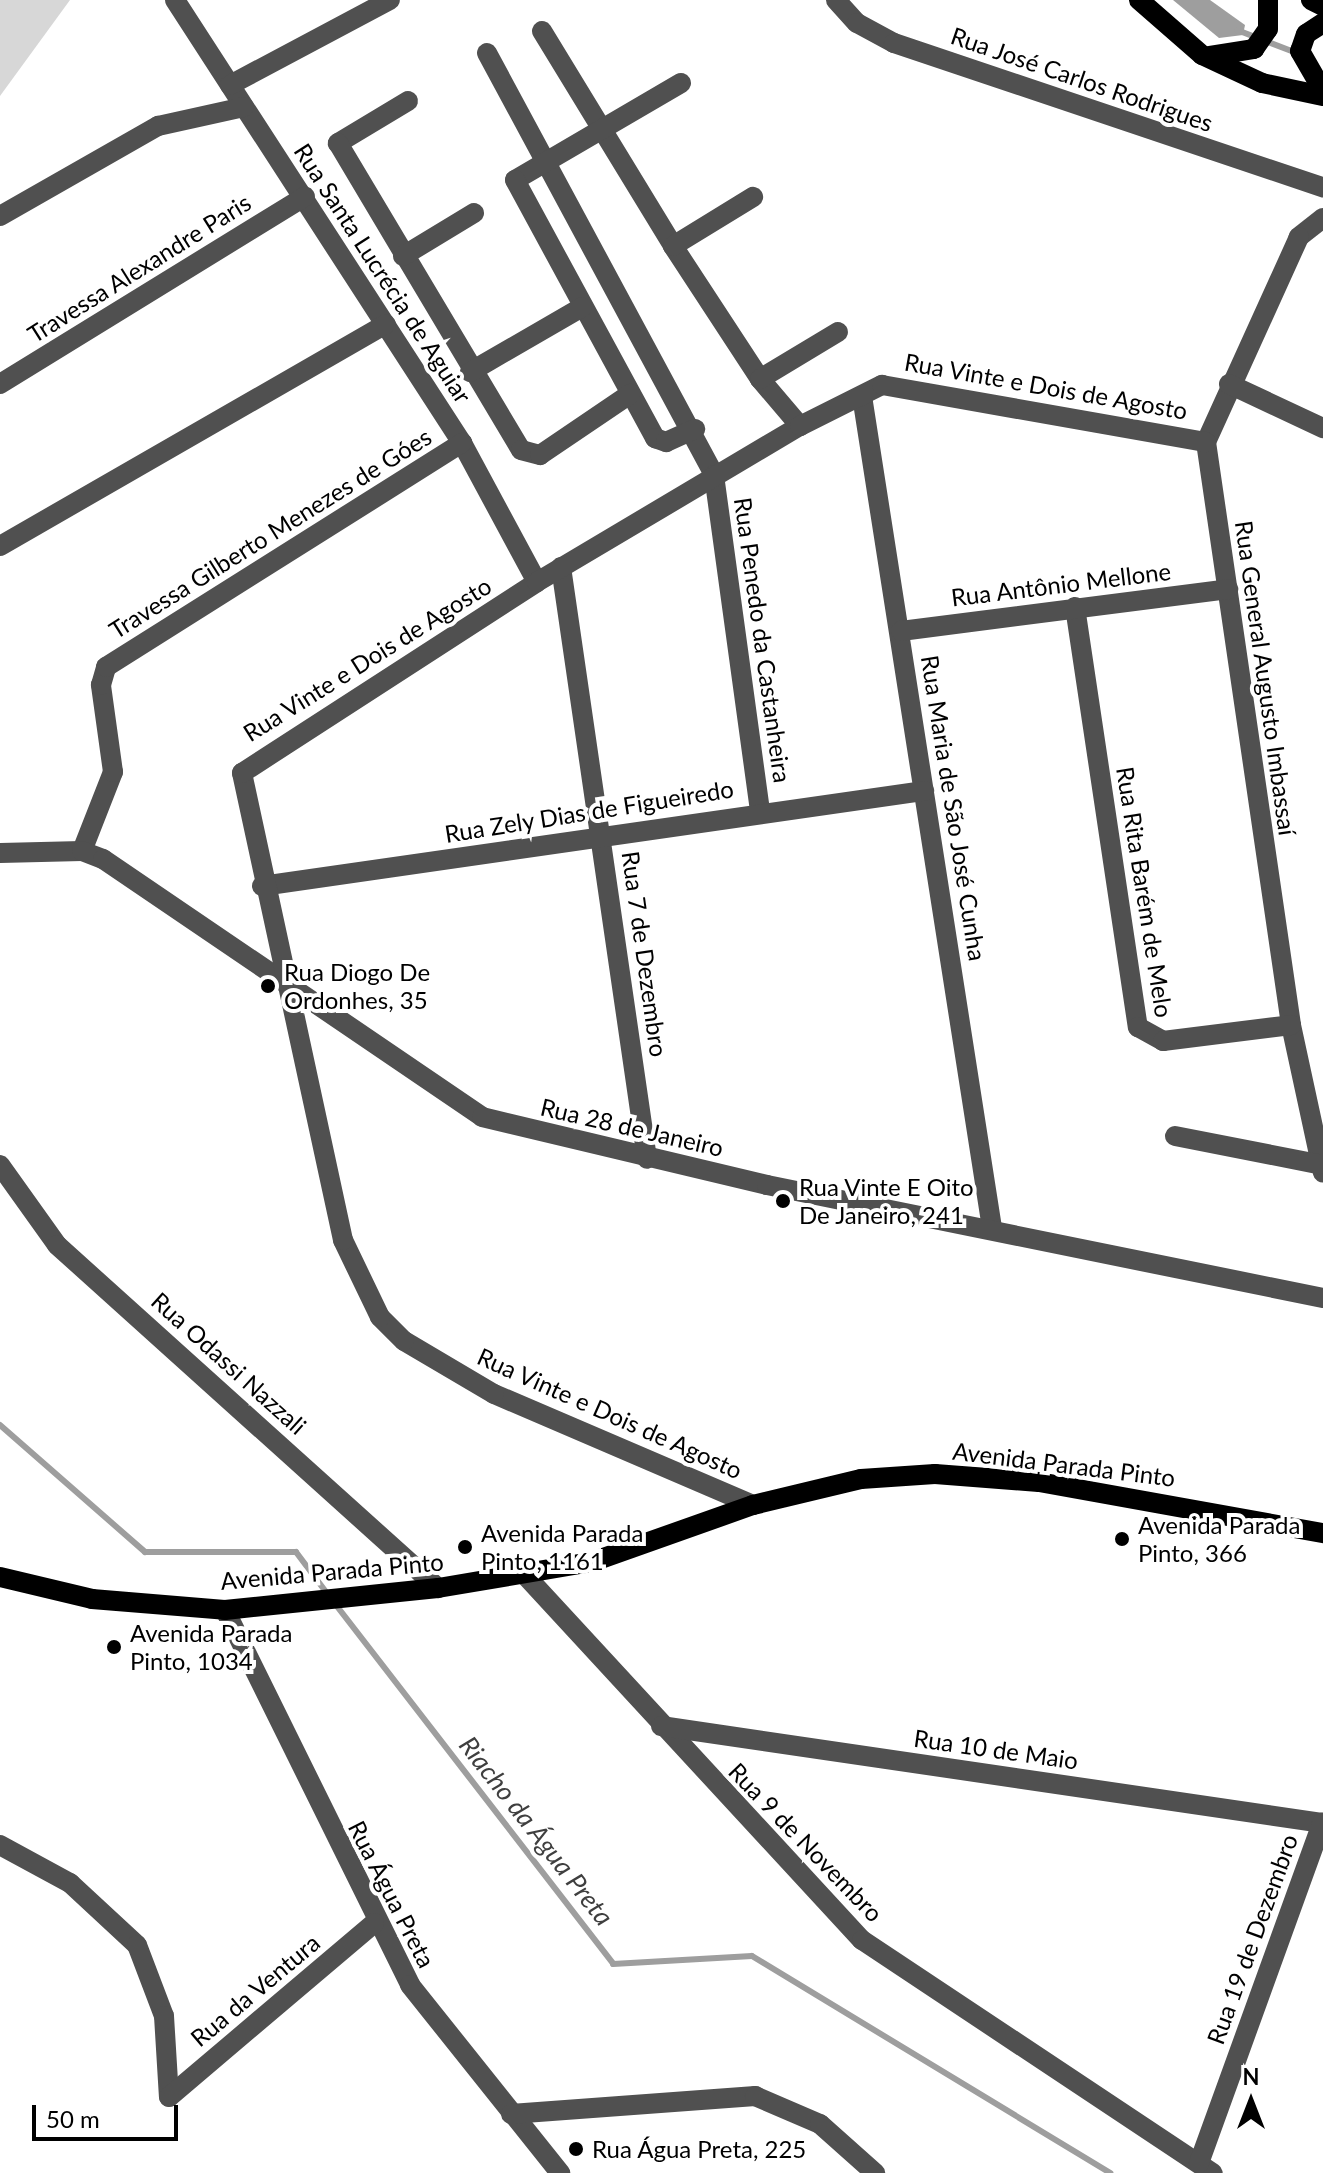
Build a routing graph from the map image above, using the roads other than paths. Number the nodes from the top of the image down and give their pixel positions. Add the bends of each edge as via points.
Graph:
1 (175, 0) edge
2 (390, 0) edge
3 (836, 0) edge
4 (1139, 0) edge
5 (1268, 0) edge
6 (1311, 0) edge
7 (1323, 6) edge
8 (1323, 23) edge
9 (542, 31) dead end
10 (487, 53) dead end
11 (1202, 55) junction
12 (681, 83) dead end
13 (230, 85) junction
14 (1323, 94) edge
15 (408, 101) dead end
16 (244, 107) junction
17 (603, 132) junction
18 (544, 163) junction
19 (1323, 187) edge
20 (305, 196) junction
21 (753, 197) dead end
22 (474, 213) dead end
23 (0, 216) edge
24 (1323, 218) edge
25 (673, 246) junction
26 (403, 256) junction
27 (582, 307) junction
28 (386, 324) junction
29 (838, 332) dead end
30 (470, 372) junction
31 (760, 379) junction
32 (0, 384) edge
33 (1229, 384) junction
34 (630, 394) junction
35 (862, 396) junction
36 (800, 426) junction
37 (1323, 428) edge
38 (695, 429) junction
39 (1206, 442) junction
40 (462, 443) junction
41 (714, 475) junction
42 (0, 546) edge
43 (561, 567) junction
44 (537, 582) junction
45 (1228, 589) junction
46 (1075, 607) junction
47 (901, 631) junction
48 (924, 791) junction
49 (760, 812) junction
50 (602, 836) junction
51 (82, 851) junction
52 (0, 853) edge
53 (262, 886) junction
54 (281, 974) junction
55 (1291, 1025) junction
56 (1175, 1136) dead end
57 (647, 1159) junction
58 (0, 1165) edge
59 (1320, 1169) edge
60 (992, 1228) junction
61 (1323, 1298) edge
62 (753, 1505) junction
63 (1323, 1533) edge
64 (525, 1575) junction
65 (0, 1577) edge
66 (438, 1588) junction
67 (225, 1610) junction
68 (661, 1726) junction
69 (1322, 1823) edge
70 (0, 1845) edge
71 (374, 1923) junction
72 (511, 2114) junction
73 (1206, 2168) edge
74 (560, 2173) edge
75 (875, 2173) edge

1 - 13 street, Rua Santa Lucrécia de Aguiar
2 - 13 street
3 - 19 street, Rua José Carlos Rodrigues via 857,23 894,43
4 - 11 main road
5 - 11 main road via 1268,29 1254,49
6 - 7 main road
8 - 14 main road via 1306,34 1300,51
9 - 17 street
10 - 18 street, Rua Penedo da Castanheira
11 - 14 main road via 1262,83
12 - 17 street
13 - 16 street, Rua Santa Lucrécia de Aguiar
15 - 26 street via 338,143
16 - 20 street, Rua Santa Lucrécia de Aguiar
16 - 23 street via 158,126
17 - 18 street
17 - 25 street
18 - 27 street via 517,176 516,185
18 - 38 street, Rua Penedo da Castanheira
20 - 28 street, Rua Santa Lucrécia de Aguiar
20 - 32 street, Travessa Alexandre Paris
21 - 25 street
22 - 26 street
24 - 33 street via 1299,237
25 - 31 street
26 - 30 street
27 - 30 street
27 - 34 street
28 - 40 street, Rua Santa Lucrécia de Aguiar
28 - 42 street
29 - 31 street
30 - 34 street via 531,456
31 - 36 street
33 - 37 street
33 - 39 street
34 - 38 street via 660,442
35 - 36 street, Rua Vinte e Dois de Agosto
35 - 39 street, Rua Vinte e Dois de Agosto via 898,384
35 - 47 street, Rua Maria de São José Cunha
36 - 41 street, Rua Vinte e Dois de Agosto
38 - 41 street, Rua Penedo da Castanheira
39 - 45 street, Rua General Augusto Imbassaí
40 - 44 street, Rua Santa Lucrécia de Aguiar
40 - 51 street, Travessa Gilberto Menezes de Góes via 106,667 101,685 113,772
41 - 43 street, Rua Vinte e Dois de Agosto
41 - 49 street, Rua Penedo da Castanheira
43 - 44 street, Rua Vinte e Dois de Agosto
43 - 50 street, Rua 7 de Dezembro
44 - 53 street, Rua Vinte e Dois de Agosto via 249,764 240,782
45 - 46 street, Rua Antônio Mellone
45 - 55 street, Rua General Augusto Imbassaí
46 - 47 street, Rua Antônio Mellone
46 - 55 street, Rua Rita Barém de Melo via 1138,1027 1163,1041
47 - 48 street, Rua Maria de São José Cunha
48 - 49 street, Rua Zely Dias de Figueiredo
48 - 60 street, Rua Maria de São José Cunha
49 - 50 street, Rua Zely Dias de Figueiredo
50 - 53 street, Rua Zely Dias de Figueiredo
50 - 57 street, Rua 7 de Dezembro
51 - 52 street
51 - 54 street, Rua 28 de Janeiro
53 - 54 street, Rua Vinte e Dois de Agosto
54 - 57 street, Rua 28 de Janeiro via 469,1112
54 - 62 street, Rua Vinte e Dois de Agosto via 343,1240 380,1317 404,1341 494,1394
55 - 59 street, Rua General Augusto Imbassaí
56 - 59 street
57 - 60 street, Rua 28 de Janeiro
58 - 66 street, Rua Odassi Nazzali via 57,1245
60 - 61 street, Rua 28 de Janeiro
62 - 63 main road, Avenida Parada Pinto via 861,1479 935,1474 1053,1484
62 - 64 main road, Avenida Parada Pinto via 653,1545
64 - 66 main road, Avenida Parada Pinto
64 - 68 street, Rua 9 de Novembro
65 - 67 main road, Avenida Parada Pinto via 92,1599
66 - 67 main road, Avenida Parada Pinto
67 - 71 street, Rua Água Preta
68 - 69 street, Rua 10 de Maio
68 - 73 street, Rua 9 de Novembro via 862,1940
69 - 73 street, Rua 19 de Dezembro
70 - 71 street, Rua da Ventura via 70,1883 137,1945 164,2016 169,2097
71 - 72 street, Rua Água Preta via 442,2030
72 - 74 street, Rua Água Preta
72 - 75 street via 755,2096 820,2124

